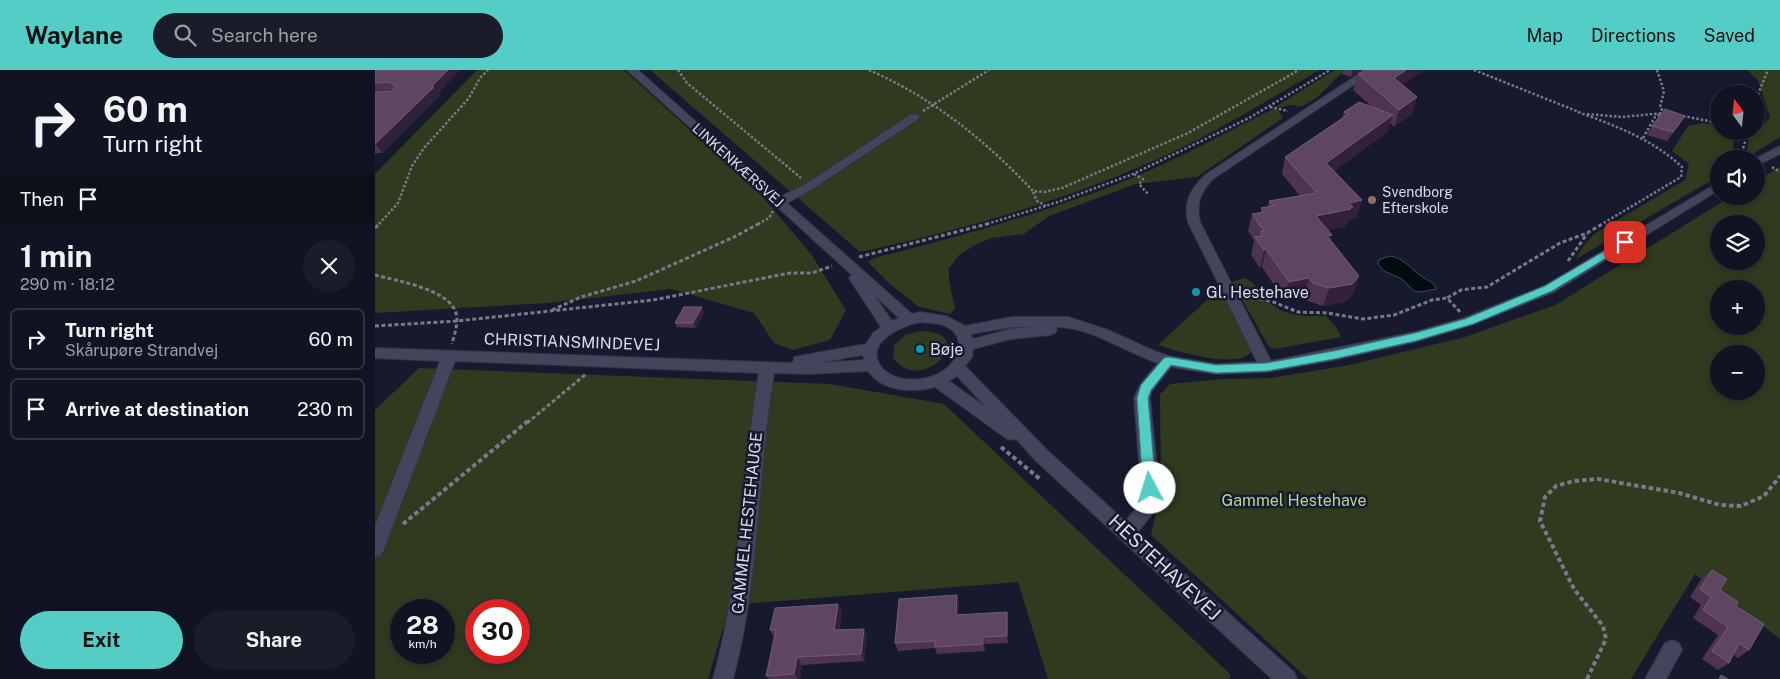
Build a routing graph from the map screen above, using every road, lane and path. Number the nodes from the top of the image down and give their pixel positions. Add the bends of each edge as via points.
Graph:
1 (488, 70) edge
2 (632, 70) edge
3 (678, 70) edge
4 (869, 70) edge
5 (989, 70) edge
6 (1299, 70) edge
7 (1330, 70) edge
8 (1371, 70) edge
9 (1474, 70) edge
10 (1657, 70) edge
11 (1768, 70) edge
12 (1762, 85) edge
13 (934, 105) junction
14 (1577, 112) junction
15 (1664, 113) junction
16 (1671, 114) edge
17 (1678, 115) edge
18 (914, 117) joint
19 (1710, 121) edge
20 (1643, 138) junction
21 (1780, 149) edge
22 (1765, 158) edge
23 (1133, 174) junction
24 (810, 186) junction
25 (1033, 191) junction
26 (1710, 191) edge
27 (1149, 195) dead end
28 (779, 202) junction
29 (1046, 206) junction
30 (375, 228) edge
31 (1587, 233) junction
32 (844, 260) junction
33 (1579, 271) junction
34 (375, 275) edge
35 (1233, 298) junction
36 (1447, 298) junction
37 (547, 312) junction
38 (909, 319) junction
39 (457, 321) junction
40 (1469, 321) junction
41 (375, 326) edge
42 (889, 328) junction
43 (962, 331) junction
44 (1103, 333) junction
45 (968, 345) junction
46 (872, 348) junction
47 (375, 353) edge
48 (450, 354) junction
49 (602, 361) junction
50 (1168, 361) junction
51 (872, 365) junction
52 (768, 366) junction
53 (1267, 367) junction
54 (958, 368) junction
55 (937, 381) junction
56 (1042, 456) junction
57 (1780, 476) edge
58 (399, 526) dead end
59 (1127, 531) junction
60 (375, 549) edge
61 (1672, 650) dead end
62 (723, 679) edge
63 (1287, 679) edge
64 (1587, 679) edge
65 (1655, 679) edge

1 - 30 path via 479,76 472,95 461,109 439,129 417,157 400,200
2 - 28 street, LINKENKÆRSVEJ
3 - 24 path via 687,83
4 - 13 path via 917,92
5 - 13 path
6 - 25 path via 1188,133 1062,188
7 - 23 path via 1249,118
8 - 35 street via 1224,166 1197,189 1191,211 1194,222
9 - 14 path
10 - 15 path via 1664,91 1660,107
11 - 12 path
13 - 18 path
13 - 25 path via 968,128
14 - 15 path via 1622,117
14 - 20 path
15 - 16 path
15 - 20 path via 1655,117
17 - 19 path
18 - 24 street
20 - 31 path via 1682,167 1681,177
21 - 22 street
23 - 27 path via 1143,179 1139,184
23 - 29 path
24 - 28 street
25 - 29 path via 1037,201
26 - 33 street
28 - 32 street, LINKENKÆRSVEJ
28 - 37 path via 769,218 700,253 636,281 581,297
29 - 32 path
31 - 33 path via 1567,262
31 - 36 path via 1560,243 1487,287 1461,290
32 - 37 path via 812,274 789,273 653,300
32 - 38 street, LINKENKÆRSVEJ
32 - 42 street, LINKENKÆRSVEJ
33 - 40 street via 1549,289
34 - 39 path via 441,295 451,302
35 - 36 path via 1259,298 1298,312 1378,319
35 - 53 street
36 - 40 path
37 - 39 path
38 - 42 street
38 - 43 street via 940,318
39 - 41 path
39 - 48 path
40 - 53 street via 1415,337
42 - 46 street via 875,340
43 - 44 street via 1012,322 1040,321 1068,322
43 - 45 street
44 - 45 street via 1034,331
44 - 50 street
45 - 54 street via 966,357
46 - 51 street
46 - 52 street, CHRISTIANSMINDEVEJ
47 - 48 street, CHRISTIANSMINDEVEJ
48 - 49 street, CHRISTIANSMINDEVEJ
48 - 60 street
49 - 52 street, CHRISTIANSMINDEVEJ
49 - 58 path
50 - 53 street via 1216,369
50 - 59 street via 1145,388 1142,398 1150,488 1144,513
51 - 52 street, CHRISTIANSMINDEVEJ
51 - 55 street via 890,381 904,385
52 - 62 street, GAMMEL HESTEHAUGE via 758,423 741,592 734,639
54 - 55 street
54 - 56 street, HESTEHAVEVEJ
55 - 56 street, HESTEHAVEVEJ
56 - 59 street, HESTEHAVEVEJ
57 - 64 path via 1763,496 1741,506 1720,505 1679,493 1597,480 1556,486 1545,498 1540,521 1574,589 1603,626 1606,639
59 - 63 street, HESTEHAVEVEJ
61 - 65 street

